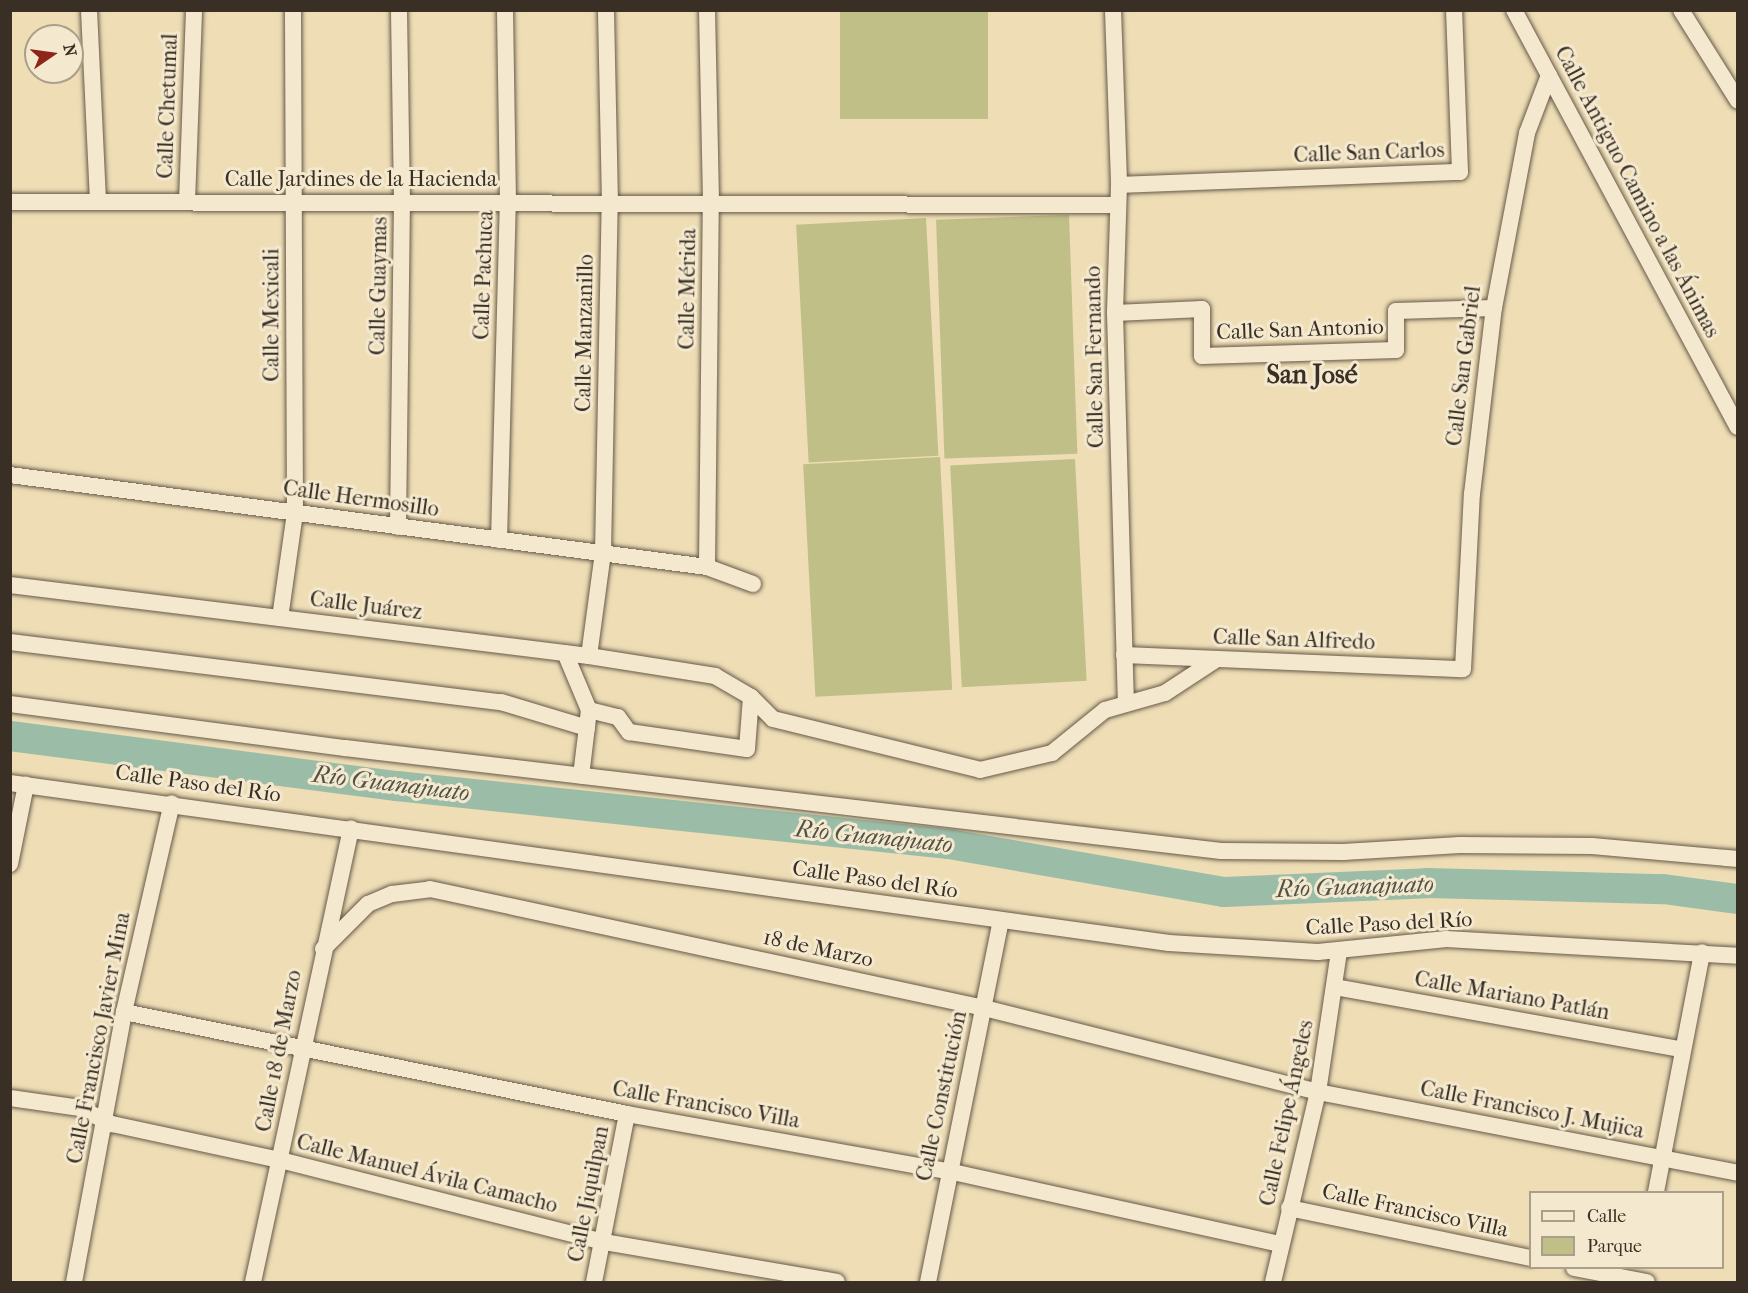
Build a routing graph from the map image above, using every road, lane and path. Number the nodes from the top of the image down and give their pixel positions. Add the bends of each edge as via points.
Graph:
1 (89, 10) edge
2 (194, 10) edge
3 (293, 10) edge
4 (399, 10) edge
5 (506, 10) edge
6 (606, 10) edge
7 (707, 10) edge
8 (1113, 10) edge
9 (1454, 10) edge
10 (1514, 10) edge
11 (1681, 10) edge
12 (1549, 75) junction
13 (1737, 101) edge
14 (1119, 185) junction
15 (98, 201) junction
16 (711, 201) junction
17 (10, 202) edge
18 (187, 202) junction
19 (402, 202) junction
20 (508, 202) junction
21 (610, 203) junction
22 (295, 204) junction
23 (1118, 205) junction
24 (1494, 308) junction
25 (1115, 313) junction
26 (1737, 427) edge
27 (10, 475) edge
28 (295, 513) junction
29 (398, 526) junction
30 (499, 540) junction
31 (603, 554) junction
32 (706, 567) junction
33 (753, 584) dead end
34 (10, 585) edge
35 (280, 618) junction
36 (10, 642) edge
37 (565, 653) junction
38 (1124, 655) junction
39 (589, 656) junction
40 (1217, 659) junction
41 (1463, 669) joint
42 (752, 697) junction
43 (10, 704) edge
44 (1126, 704) junction
45 (589, 710) junction
46 (587, 728) junction
47 (581, 776) junction
48 (18, 784) edge
49 (172, 803) junction
50 (351, 828) junction
51 (1737, 859) edge
52 (10, 864) edge
53 (1001, 920) junction
54 (323, 949) junction
55 (1339, 952) junction
56 (1702, 952) junction
57 (1737, 956) edge
58 (1335, 987) junction
59 (984, 1008) junction
60 (124, 1012) junction
61 (302, 1049) junction
62 (1681, 1049) junction
63 (1318, 1092) junction
64 (10, 1098) edge
65 (627, 1114) junction
66 (105, 1120) junction
67 (1663, 1158) junction
68 (280, 1160) junction
69 (948, 1171) junction
70 (1737, 1173) edge
71 (1656, 1191) edge
72 (1289, 1208) junction
73 (604, 1242) junction
74 (1281, 1244) junction
75 (1529, 1258) edge
76 (1581, 1269) edge
77 (1642, 1278) edge
78 (74, 1282) edge
79 (253, 1282) edge
80 (594, 1282) edge
81 (837, 1282) edge
82 (928, 1282) edge
83 (1273, 1282) edge

1 - 15 street
2 - 18 street, Calle Chetumal
3 - 22 street, Calle Mexicali
4 - 19 street, Calle Guaymas
5 - 20 street, Calle Pachuca
6 - 21 street, Calle Manzanillo
7 - 16 street, Calle Mérida
8 - 14 street, Calle San Fernando
9 - 14 street, Calle San Carlos via 1460,172
10 - 12 street, Calle Antiguo Camino a las Ánimas
11 - 13 street
12 - 24 street, Calle San Gabriel via 1527,134
12 - 26 street, Calle Antiguo Camino a las Ánimas
14 - 23 street, Calle San Fernando
15 - 17 street, Calle Jardines de la Hacienda
15 - 18 street, Calle Jardines de la Hacienda
16 - 21 street, Calle Jardines de la Hacienda
16 - 23 street, Calle Jardines de la Hacienda via 762,206
16 - 32 street, Calle Mérida
18 - 22 street, Calle Jardines de la Hacienda
19 - 20 street, Calle Jardines de la Hacienda
19 - 22 street, Calle Jardines de la Hacienda
19 - 29 street, Calle Guaymas
20 - 21 street, Calle Jardines de la Hacienda
20 - 30 street, Calle Pachuca
21 - 31 street, Calle Manzanillo
22 - 28 street, Calle Mexicali
23 - 25 street, Calle San Fernando
24 - 25 street, Calle San Antonio via 1396,311 1396,350 1202,356 1202,309
24 - 41 street, Calle San Gabriel via 1472,494
25 - 38 street, Calle San Fernando
27 - 28 street, Calle Hermosillo
28 - 29 street, Calle Hermosillo
28 - 35 street, Calle Mexicali
29 - 30 street, Calle Hermosillo
30 - 31 street, Calle Hermosillo
31 - 32 street, Calle Hermosillo
31 - 39 street, Calle Manzanillo
32 - 33 street, Calle Hermosillo
34 - 35 street, Calle Juárez
35 - 37 street, Calle Juárez
36 - 46 street via 501,702
37 - 39 street, Calle Juárez
37 - 45 street
38 - 40 street, Calle San Alfredo
38 - 44 street, Calle San Fernando
39 - 42 street, Calle Juárez via 715,676
40 - 41 street, Calle San Alfredo
40 - 44 street via 1165,693
42 - 44 street via 773,719 980,770 1052,753 1106,710
42 - 45 street via 747,749 629,732 618,717
43 - 47 street
45 - 46 street
46 - 47 street
47 - 51 street via 1221,851 1592,846
48 - 49 street, Calle Paso del Río
48 - 52 street
49 - 50 street, Calle Paso del Río
49 - 60 street, Calle Francisco Javier Mina
50 - 53 street, Calle Paso del Río
50 - 54 street, Calle 18 de Marzo
53 - 55 street, Calle Paso del Río via 1168,943
53 - 59 street, Calle Constitución
54 - 59 street, 18 de Marzo via 368,904 392,894 430,889
54 - 61 street, Calle 18 de Marzo
55 - 56 street, Calle Paso del Río via 1446,939
55 - 58 street, Calle Felipe Ángeles
56 - 57 street, Calle Paso del Río
56 - 62 street
58 - 62 street, Calle Mariano Patlán
58 - 63 street, Calle Felipe Ángeles
59 - 63 street, 18 de Marzo
59 - 69 street, Calle Constitución
60 - 61 street, Calle Francisco Villa
60 - 66 street, Calle Francisco Javier Mina
61 - 65 street, Calle Francisco Villa
61 - 68 street, Calle 18 de Marzo
62 - 67 street
63 - 67 street, Calle Francisco J. Mujica
63 - 72 street, Calle Felipe Ángeles
64 - 66 street, Calle Manuel Ávila Camacho via 80,1108
65 - 69 street, Calle Francisco Villa
65 - 73 street, Calle Jiquilpan
66 - 68 street, Calle Manuel Ávila Camacho
66 - 78 street, Calle Francisco Javier Mina
67 - 70 street, Calle Francisco J. Mujica
67 - 71 street
68 - 73 street, Calle Manuel Ávila Camacho
68 - 79 street, Calle 18 de Marzo
69 - 74 street, Calle Francisco Villa
69 - 82 street, Calle Constitución
72 - 74 street, Calle Felipe Ángeles
72 - 75 street, Calle Francisco Villa
73 - 80 street, Calle Jiquilpan
73 - 81 street, Calle Manuel Ávila Camacho
74 - 83 street, Calle Felipe Ángeles
76 - 77 street

